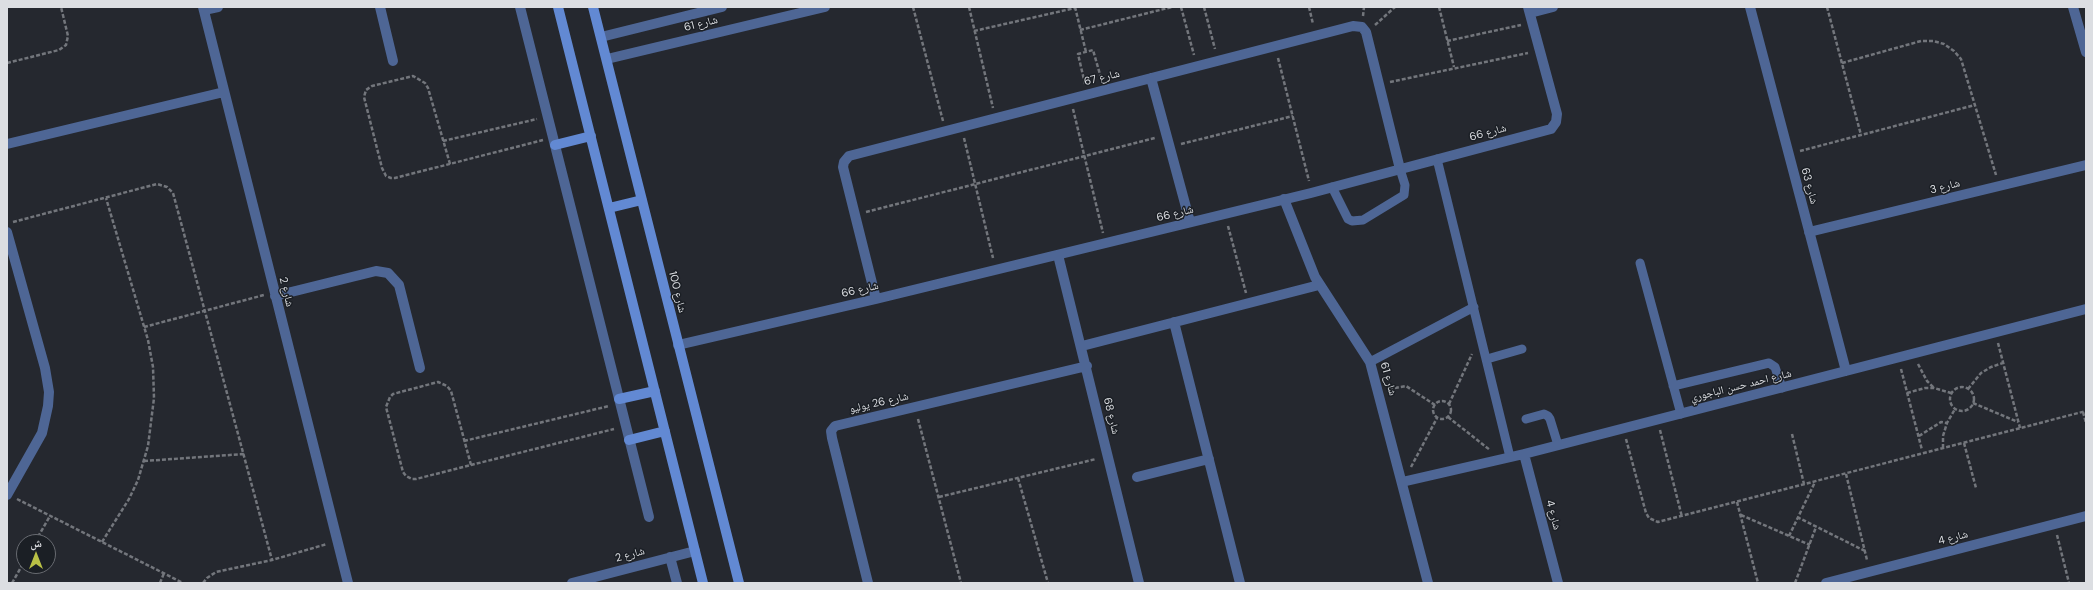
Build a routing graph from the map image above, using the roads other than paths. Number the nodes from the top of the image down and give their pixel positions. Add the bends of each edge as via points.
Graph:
1 (218, 7) edge
2 (380, 7) edge
3 (520, 7) edge
4 (558, 7) edge
5 (593, 7) edge
6 (722, 7) edge
7 (825, 7) edge
8 (1552, 7) edge
9 (1750, 7) edge
10 (2073, 7) edge
11 (203, 9) edge
12 (1530, 14) edge
13 (601, 37) junction
14 (2086, 52) edge
15 (607, 59) junction
16 (393, 61) dead end
17 (1152, 78) junction
18 (224, 92) junction
19 (591, 136) junction
20 (554, 141) junction
21 (7, 144) edge
22 (1437, 159) junction
23 (2086, 165) edge
24 (1400, 169) junction
25 (1332, 187) junction
26 (1284, 199) junction
27 (642, 200) junction
28 (609, 208) junction
29 (1190, 222) junction
30 (7, 232) edge
31 (1809, 232) junction
32 (1058, 255) junction
33 (1640, 263) dead end
34 (1319, 285) junction
35 (275, 294) junction
36 (876, 299) junction
37 (1474, 307) junction
38 (2086, 309) edge
39 (1174, 322) junction
40 (678, 345) junction
41 (1082, 346) junction
42 (1522, 349) dead end
43 (1487, 359) junction
44 (1370, 362) junction
45 (1087, 366) junction
46 (420, 368) dead end
47 (1846, 371) junction
48 (1674, 386) junction
49 (1782, 388) junction
50 (655, 391) junction
51 (620, 401) junction
52 (1681, 414) junction
53 (1526, 418) dead end
54 (665, 431) junction
55 (630, 440) junction
56 (1558, 445) junction
57 (1524, 454) junction
58 (1506, 458) junction
59 (1209, 459) junction
60 (1137, 477) dead end
61 (1402, 482) junction
62 (7, 494) edge
63 (2086, 516) edge
64 (649, 517) dead end
65 (695, 551) junction
66 (670, 558) junction
67 (348, 583) edge
68 (572, 583) edge
69 (677, 583) edge
70 (703, 583) edge
71 (739, 583) edge
72 (868, 583) edge
73 (1139, 583) edge
74 (1240, 583) edge
75 (1428, 583) edge
76 (1558, 583) edge
77 (1826, 583) edge

1 - 11 street
2 - 16 street
3 - 20 street
4 - 19 main road
5 - 13 main road, شارع 100
6 - 13 street, شارع 61
7 - 15 street, شارع 61
8 - 12 street
9 - 31 street, شارع 63
10 - 14 street
11 - 18 street, شارع 2
12 - 22 street, شارع 66 via 1557,114 1554,126 1551,129
13 - 15 main road, شارع 100
15 - 27 main road, شارع 100
17 - 24 street, شارع 67 via 1316,35 1356,26 1362,27 1366,32 1380,84
17 - 29 street
17 - 36 street, شارع 67 via 853,154 846,159 843,167
18 - 21 street
18 - 35 street, شارع 2
19 - 20 main road
19 - 28 main road
20 - 51 street
22 - 24 street, شارع 66
22 - 37 lane
23 - 31 street, شارع 3
24 - 25 street, شارع 66
24 - 25 lane via 1405,185 1404,195 1362,220 1348,219
25 - 26 street, شارع 66
26 - 29 street, شارع 66
26 - 34 street, شارع 61
27 - 28 main road
27 - 40 main road, شارع 100
28 - 50 main road
29 - 32 street, شارع 66
30 - 62 street via 45,368 49,392 42,432
31 - 47 street, شارع 63
32 - 36 street, شارع 66
32 - 41 street, شارع 68
33 - 48 lane
34 - 39 street
34 - 44 street, شارع 61
35 - 46 street via 376,271 388,273 398,285
35 - 67 street, شارع 2
36 - 40 street, شارع 66
37 - 43 lane
37 - 44 lane
38 - 47 street, شارع احمد حسن الباجوري
39 - 41 street
39 - 59 street
40 - 71 main road, شارع 100
41 - 45 street, شارع 68
42 - 43 lane
43 - 58 lane
44 - 61 street, شارع 61
45 - 72 street, شارع 26 يوليو via 838,425 831,431
45 - 73 street, شارع 68
47 - 49 street, شارع احمد حسن الباجوري
48 - 49 lane via 1770,363 1775,367
48 - 52 lane
49 - 52 street, شارع احمد حسن الباجوري
50 - 51 main road
50 - 54 main road
51 - 55 street
52 - 56 street, شارع احمد حسن الباجوري
53 - 56 lane via 1544,414 1548,416
54 - 55 main road
54 - 65 main road
55 - 64 street
56 - 57 street, شارع احمد حسن الباجوري
57 - 58 street, شارع احمد حسن الباجوري
57 - 76 street, شارع 4
58 - 61 street, شارع احمد حسن الباجوري
59 - 60 street
59 - 74 street
61 - 75 street, شارع 61
63 - 77 street, شارع 4
65 - 66 street, شارع 2
65 - 70 main road
66 - 68 street, شارع 2
66 - 69 street

